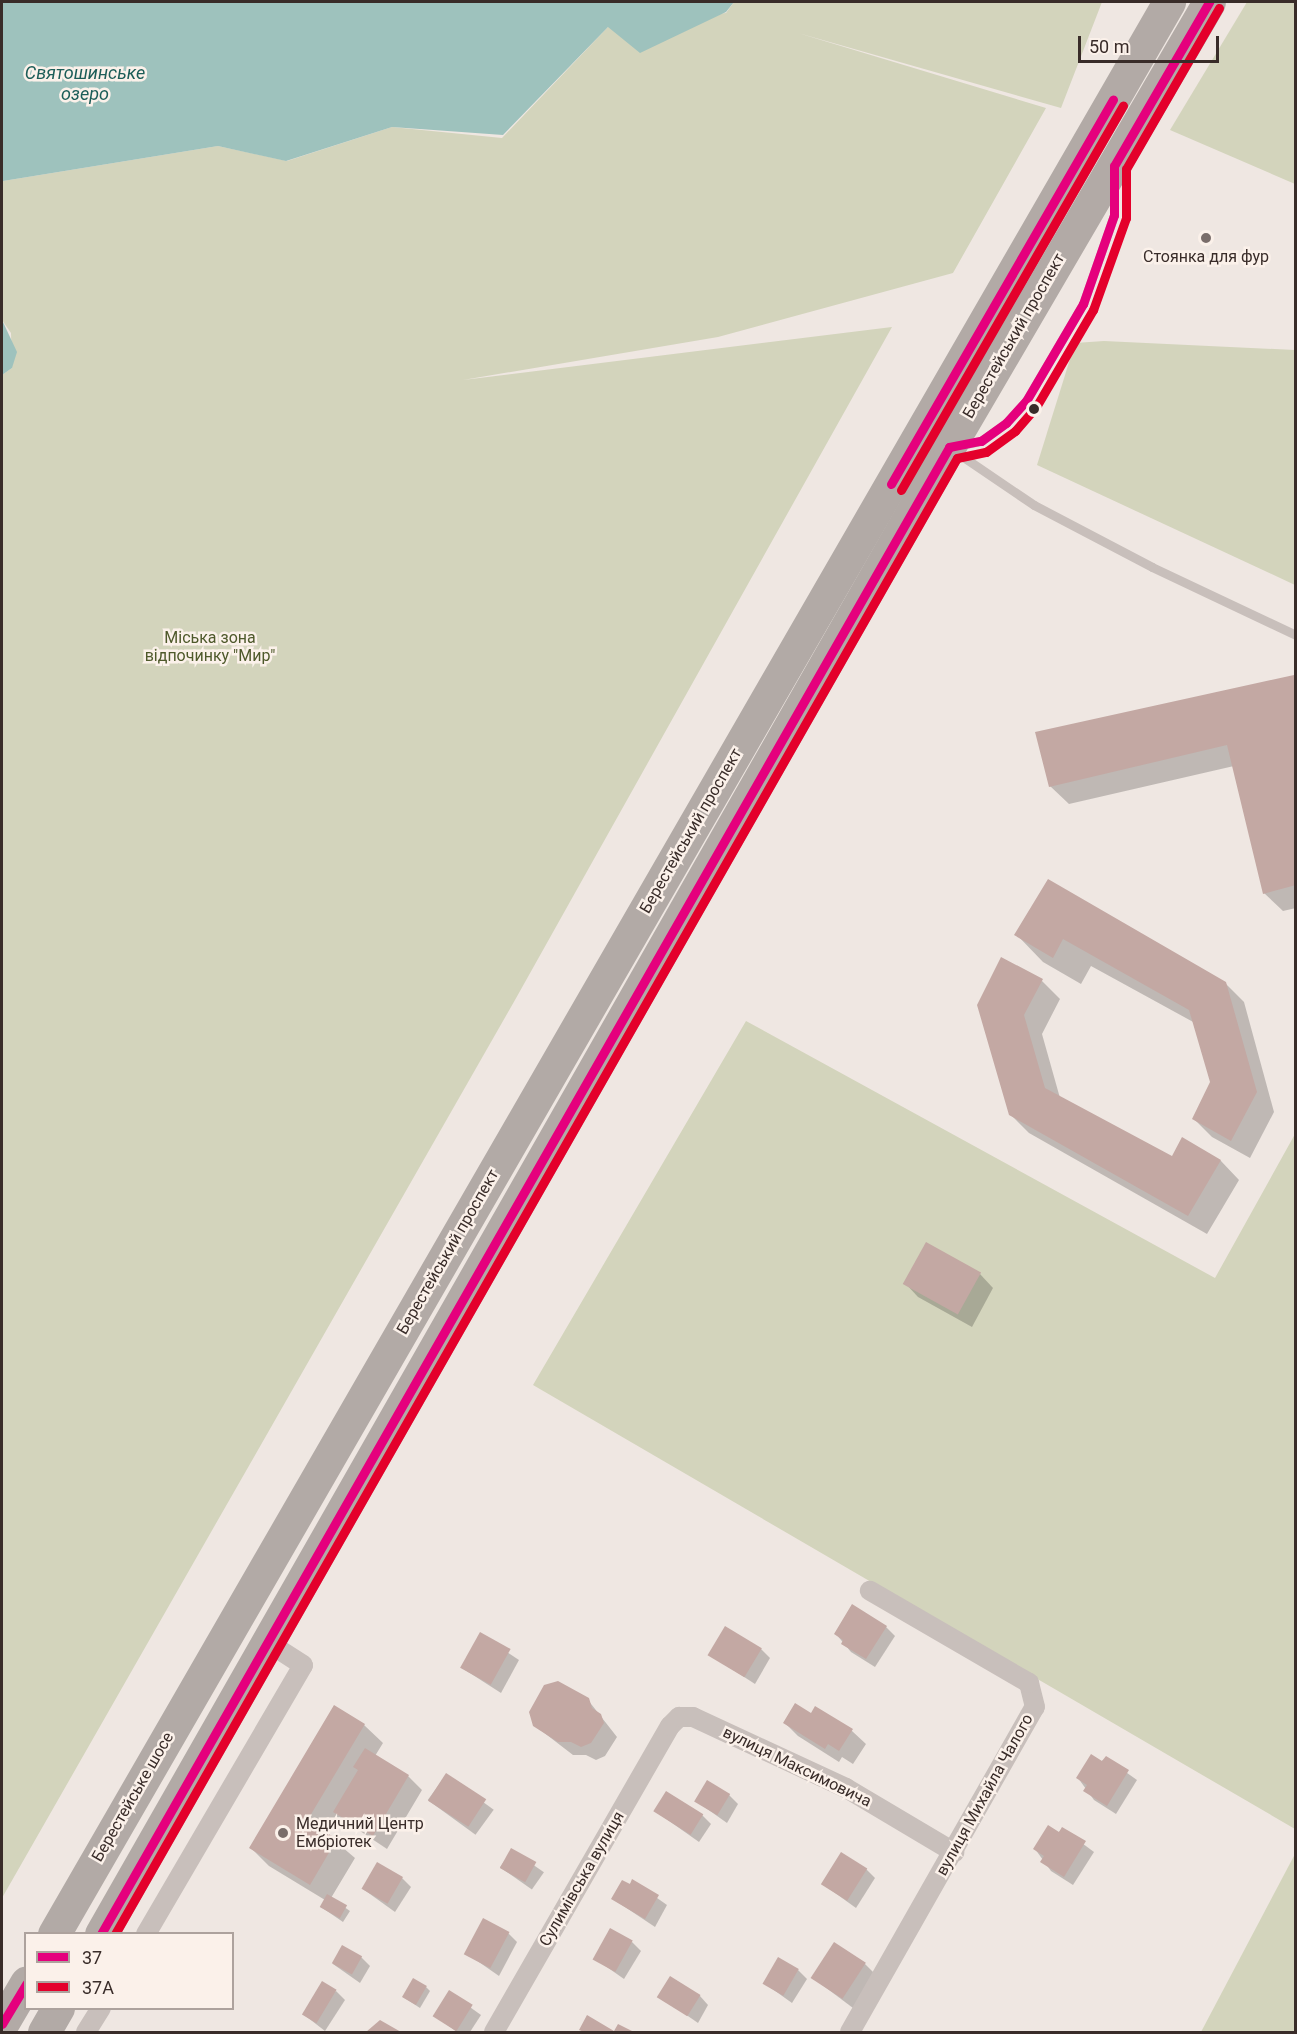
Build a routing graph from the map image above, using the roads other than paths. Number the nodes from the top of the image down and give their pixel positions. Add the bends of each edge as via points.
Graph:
1 (1169, 2) edge
2 (1209, 2) edge
3 (1114, 166) junction
4 (949, 447) junction
5 (1296, 635) edge
6 (870, 1591) dead end
7 (269, 1642) junction
8 (212, 1660) joint
9 (670, 1726) joint
10 (954, 1852) junction
11 (55, 1932) edge
12 (102, 1932) edge
13 (147, 1932) edge
14 (24, 1986) edge
15 (57, 2010) edge
16 (99, 2010) edge
17 (2, 2024) edge
18 (44, 2032) edge
19 (86, 2032) edge
20 (494, 2032) edge
21 (850, 2032) edge

1 - 8 highway, Берестейський проспект
2 - 3 highway, Берестейський проспект
3 - 4 highway, Берестейський проспект
3 - 4 lane via 1114,215 1083,304 1026,401 1006,423 981,441
4 - 5 lane via 1034,505 1152,567
4 - 7 highway, Берестейський проспект
6 - 10 street, вулиця Михайла Чалого via 1029,1683 1033,1693 1035,1707
7 - 12 highway
7 - 13 street via 303,1665
8 - 11 highway, Берестейське шосе
9 - 10 street, вулиця Максимовича via 679,1717 693,1717 846,1788
9 - 20 street, Сулимівська вулиця
10 - 21 street, вулиця Михайла Чалого
14 - 17 highway
15 - 18 highway
16 - 19 street

